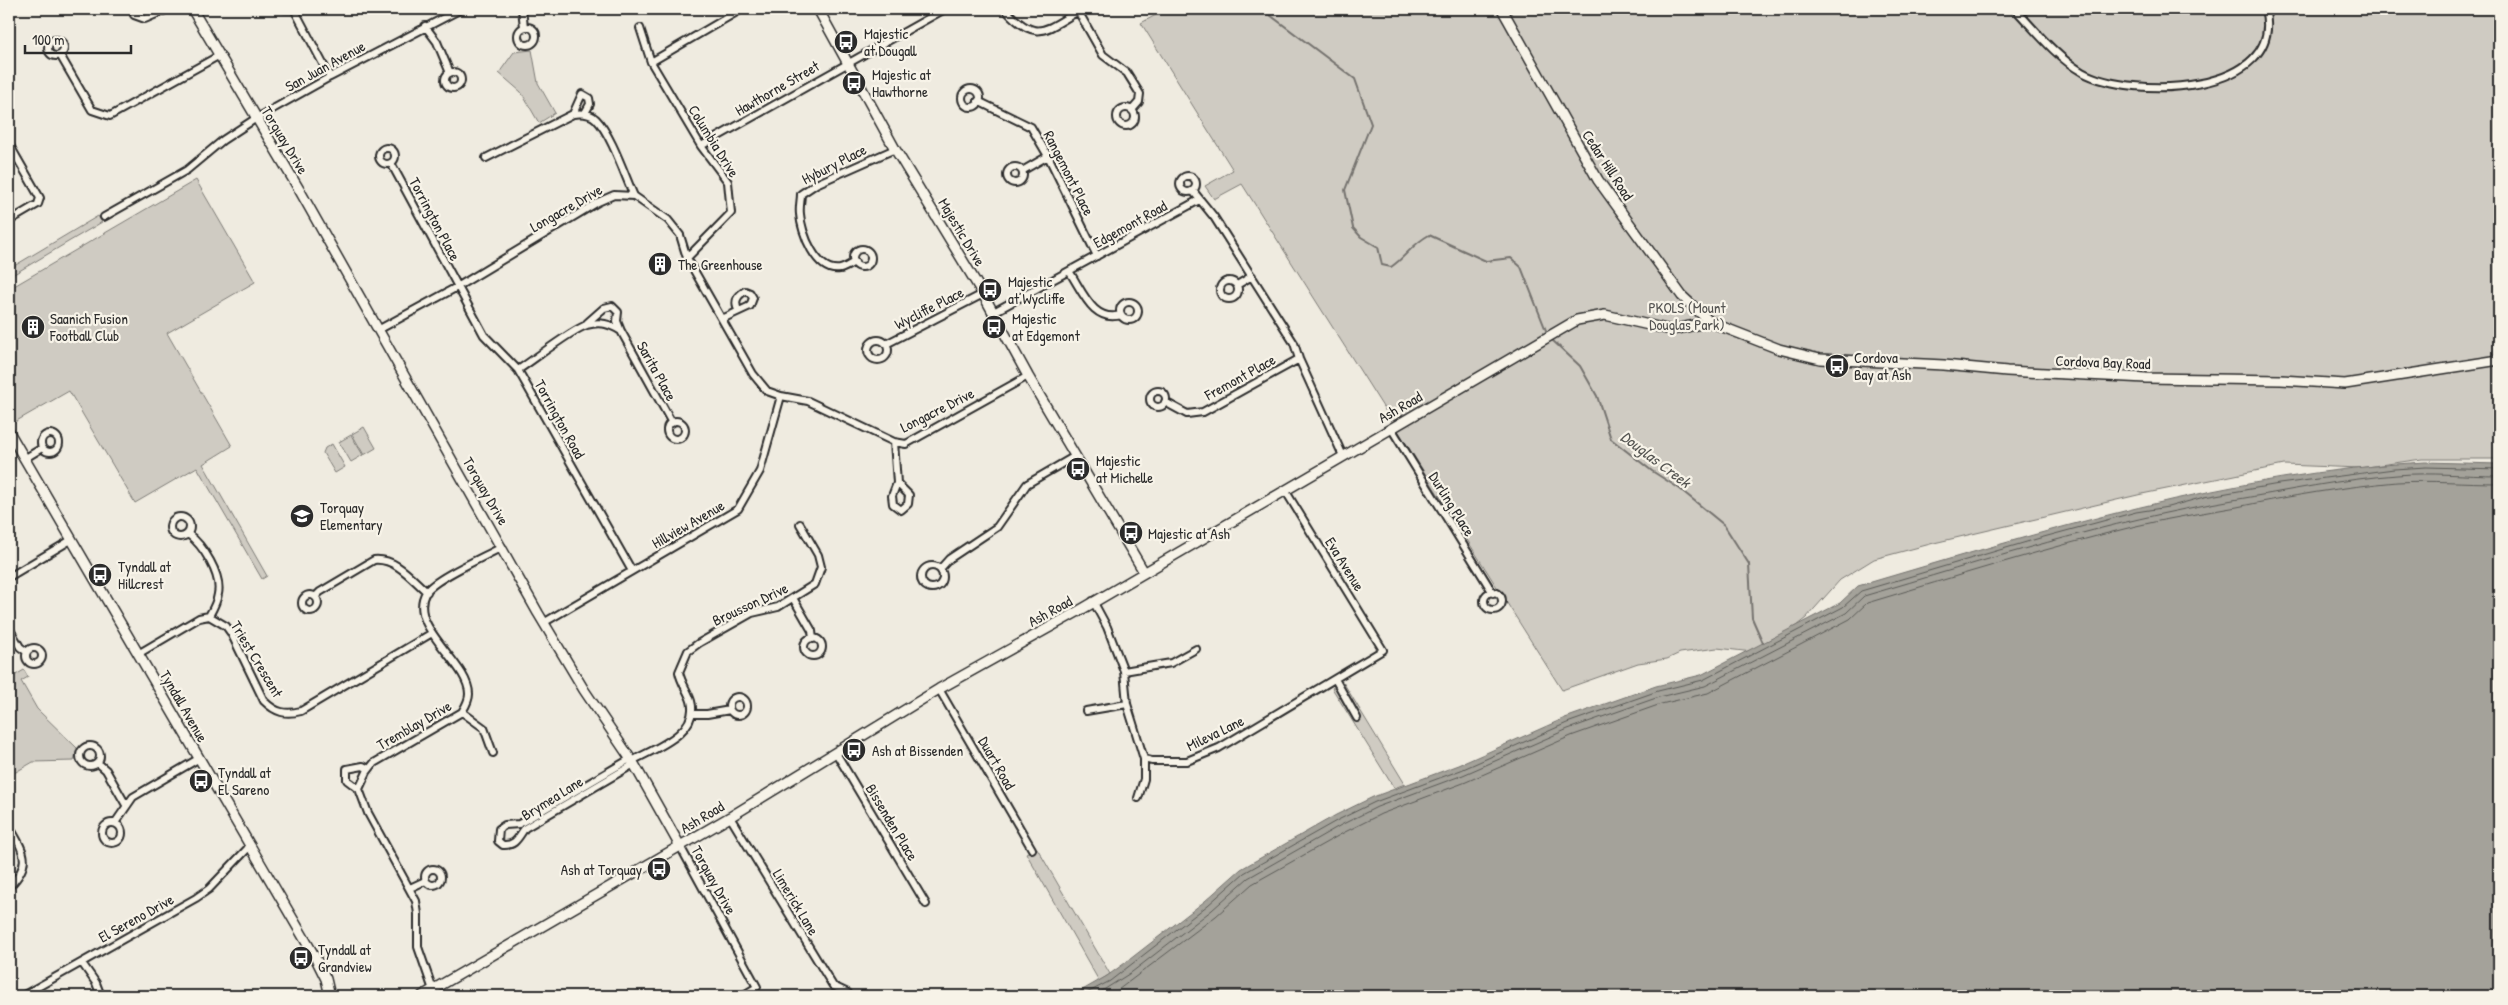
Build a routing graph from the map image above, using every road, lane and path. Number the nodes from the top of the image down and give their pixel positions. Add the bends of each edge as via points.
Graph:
1 (168, 9) edge
2 (192, 9) edge
3 (284, 9) edge
4 (294, 9) edge
5 (461, 9) edge
6 (522, 9) edge
7 (742, 9) edge
8 (818, 9) edge
9 (945, 9) edge
10 (1005, 9) edge
11 (1502, 9) edge
12 (2015, 9) edge
13 (2265, 9) edge
14 (1080, 10) edge
15 (134, 15) dead end
16 (425, 26) junction
17 (524, 27) dead end
18 (640, 28) dead end
19 (60, 55) dead end
20 (220, 55) junction
21 (650, 62) junction
22 (849, 62) junction
23 (450, 73) dead end
24 (330, 77) junction
25 (978, 101) dead end
26 (1132, 110) dead end
27 (585, 113) junction
28 (574, 114) junction
29 (255, 119) junction
30 (9, 144) edge
31 (701, 146) junction
32 (895, 149) junction
33 (1048, 156) junction
34 (486, 158) dead end
35 (391, 163) dead end
36 (1022, 170) dead end
37 (1193, 191) dead end
38 (634, 196) junction
39 (1200, 200) junction
40 (104, 217) dead end
41 (9, 221) edge
42 (1097, 256) junction
43 (687, 258) junction
44 (855, 262) dead end
45 (1069, 271) junction
46 (1252, 276) junction
47 (1236, 285) dead end
48 (457, 287) junction
49 (983, 294) junction
50 (738, 310) dead end
51 (992, 314) junction
52 (1121, 315) dead end
53 (722, 319) junction
54 (1710, 322) junction
55 (585, 325) junction
56 (378, 330) junction
57 (620, 331) junction
58 (886, 344) dead end
59 (1299, 359) junction
60 (2499, 360) edge
61 (518, 370) junction
62 (1028, 376) junction
63 (781, 396) junction
64 (1165, 402) dead end
65 (672, 423) dead end
66 (1390, 428) junction
67 (9, 432) edge
68 (894, 442) junction
69 (42, 448) dead end
70 (1075, 456) junction
71 (1344, 456) junction
72 (24, 459) junction
73 (897, 483) dead end
74 (1285, 490) junction
75 (800, 524) dead end
76 (188, 534) dead end
77 (71, 540) junction
78 (502, 547) junction
79 (940, 569) dead end
80 (632, 571) junction
81 (1144, 572) junction
82 (9, 577) edge
83 (427, 592) junction
84 (1493, 593) dead end
85 (315, 597) dead end
86 (793, 598) junction
87 (1093, 601) junction
88 (209, 616) junction
89 (545, 622) junction
90 (9, 628) edge
91 (432, 633) junction
92 (812, 639) dead end
93 (1196, 649) dead end
94 (1383, 650) joint
95 (27, 652) dead end
96 (138, 654) junction
97 (1124, 671) junction
98 (1335, 679) junction
99 (939, 689) junction
100 (1126, 704) junction
101 (730, 710) dead end
102 (1086, 711) dead end
103 (462, 712) junction
104 (692, 714) junction
105 (1357, 718) dead end
106 (494, 753) dead end
107 (836, 753) junction
108 (198, 759) junction
109 (1144, 759) junction
110 (632, 761) junction
111 (98, 763) dead end
112 (369, 769) junction
113 (359, 789) junction
114 (1138, 798) dead end
115 (126, 805) junction
116 (730, 817) junction
117 (115, 823) dead end
118 (9, 826) edge
119 (250, 846) junction
120 (680, 846) junction
121 (1032, 849) dead end
122 (425, 881) dead end
123 (9, 886) edge
124 (410, 888) junction
125 (926, 904) dead end
126 (82, 963) junction
127 (433, 990) junction
128 (848, 994) dead end
129 (22, 996) edge
130 (101, 996) edge
131 (330, 996) edge
132 (422, 996) edge
133 (742, 996) edge

1 - 15 street via 151,18
2 - 20 main road, Torquay Drive
3 - 4 street
4 - 24 street
5 - 16 street, San Juan Avenue
6 - 17 street
7 - 21 street
8 - 22 main road, Majestic Drive
9 - 22 street, Hawthorne Street
10 - 14 street via 1016,22 1029,31 1038,32
11 - 54 main road, Cedar Hill Road via 1598,180 1682,296
12 - 13 street via 2061,56 2082,72 2134,87 2208,83 2238,70 2256,56 2265,39 2268,21
14 - 26 street via 1103,55 1127,73 1140,94 1139,102
16 - 23 street via 437,42
16 - 24 street, San Juan Avenue
18 - 21 street, Columbia Drive
19 - 20 street via 92,110 110,116
20 - 29 main road, Torquay Drive
21 - 31 street, Columbia Drive
22 - 31 street, Hawthorne Street
22 - 32 main road, Majestic Drive
24 - 29 street, San Juan Avenue
25 - 33 street, Rangemont Place via 1031,127
27 - 28 street
27 - 28 street via 590,104 589,98 582,94
27 - 38 street via 595,118 611,143
28 - 34 street
29 - 40 street, San Juan Avenue via 227,136 186,170
29 - 56 main road, Torquay Drive
30 - 41 street via 40,198 38,204
31 - 43 street, Columbia Drive via 728,182 731,213
32 - 44 street, Hybury Place via 816,184 801,194 800,214 805,234 821,263 841,268
32 - 49 main road, Majestic Drive
33 - 36 street
33 - 42 street, Rangemont Place
35 - 48 street, Torrington Place
37 - 39 street
38 - 43 street, Longacre Drive via 668,220 680,235
38 - 48 street, Longacre Drive via 614,195 598,202
39 - 42 street, Edgemont Road
39 - 46 street
42 - 45 street, Edgemont Road
43 - 53 street, Longacre Drive
45 - 51 street, Edgemont Road
45 - 52 street via 1099,314 1111,318
46 - 47 street
46 - 59 street via 1294,343
48 - 56 street, Longacre Drive
48 - 61 street, Torrington Road via 484,335
49 - 51 main road, Majestic Drive
49 - 58 street, Wycliffe Place
50 - 53 street
51 - 62 main road, Majestic Drive
53 - 63 street, Longacre Drive via 753,374 767,391
54 - 60 main road, Cordova Bay Road via 1779,349 1820,360 1944,364 2080,375 2346,384
54 - 66 main road, Ash Road via 1671,330 1605,315 1577,320
55 - 57 street, Sarita Place via 600,323
55 - 57 street, Sarita Place via 604,308 612,306 618,312
55 - 61 street, Sarita Place
56 - 78 main road, Torquay Drive
57 - 65 street, Sarita Place
59 - 64 street, Fremont Place via 1203,412 1187,414
59 - 71 street
61 - 80 street, Torrington Road
62 - 68 street, Longacre Drive via 906,444
62 - 70 main road, Majestic Drive
63 - 68 street, Longacre Drive via 808,401
63 - 80 street, Hillview Avenue via 760,471 738,509
66 - 71 main road, Ash Road
66 - 84 street, Durling Place
67 - 72 main road, Tyndall Avenue
68 - 73 street
69 - 72 street
70 - 79 street via 1027,484 998,527 949,559
70 - 81 main road, Majestic Drive
71 - 74 main road, Ash Road
72 - 77 main road, Tyndall Avenue
74 - 81 main road, Ash Road
74 - 94 street, Eva Avenue
75 - 86 street, Brousson Drive via 818,555 821,567 815,584
76 - 88 street via 196,540 219,584 219,594
77 - 82 street
77 - 96 main road, Tyndall Avenue
78 - 83 street via 436,582
78 - 89 main road, Torquay Drive
80 - 89 street, Hillview Avenue
81 - 87 main road, Ash Road
83 - 85 street via 395,564 383,559 374,560
83 - 91 street, Tremblay Drive via 423,612
86 - 92 street via 812,631
86 - 104 street, Brousson Drive via 765,612 752,614 688,651 679,672 691,702
87 - 97 street
87 - 99 main road, Ash Road
88 - 91 street, Triest Crescent via 231,633 264,701 288,715 302,711
88 - 96 street, Triest Crescent via 199,618
89 - 110 main road, Torquay Drive via 584,690
90 - 95 street via 20,647
91 - 103 street, Tremblay Drive via 468,688 468,700
93 - 97 street via 1171,663
94 - 98 street, Mileva Lane
96 - 108 main road, Tyndall Avenue
97 - 100 street
98 - 105 street
98 - 109 street, Mileva Lane via 1219,748 1187,761
99 - 107 main road, Ash Road
99 - 121 street, Duart Road
100 - 102 street
100 - 109 street
101 - 104 street
103 - 106 street via 484,728
103 - 112 street, Tremblay Drive via 374,763
104 - 110 street via 687,726 677,735
107 - 116 main road, Ash Road
107 - 125 street, Bissenden Place
108 - 115 street via 133,797
108 - 119 main road, Tyndall Avenue
109 - 114 street via 1144,779
110 - 110 street, Brymea Lane via 519,824 505,825 499,829 498,840 503,845 516,842 525,828
110 - 120 main road, Torquay Drive
111 - 115 street via 106,770
112 - 113 street, Tremblay Drive
112 - 113 street, Tremblay Drive via 363,766 347,769 347,780
113 - 124 street, Tremblay Drive via 368,813
115 - 117 street
116 - 120 main road, Ash Road
116 - 128 street, Limerick Lane via 833,986
118 - 123 street via 24,852 24,866
119 - 126 street, El Sereno Drive via 203,894
119 - 131 main road, Tyndall Avenue via 315,957
120 - 127 main road, Ash Road
120 - 133 street, Torquay Drive via 757,987
122 - 124 street
124 - 127 street, Tremblay Drive via 418,914 420,958
126 - 129 street, El Sereno Drive
126 - 130 street
127 - 132 main road, Ash Road

